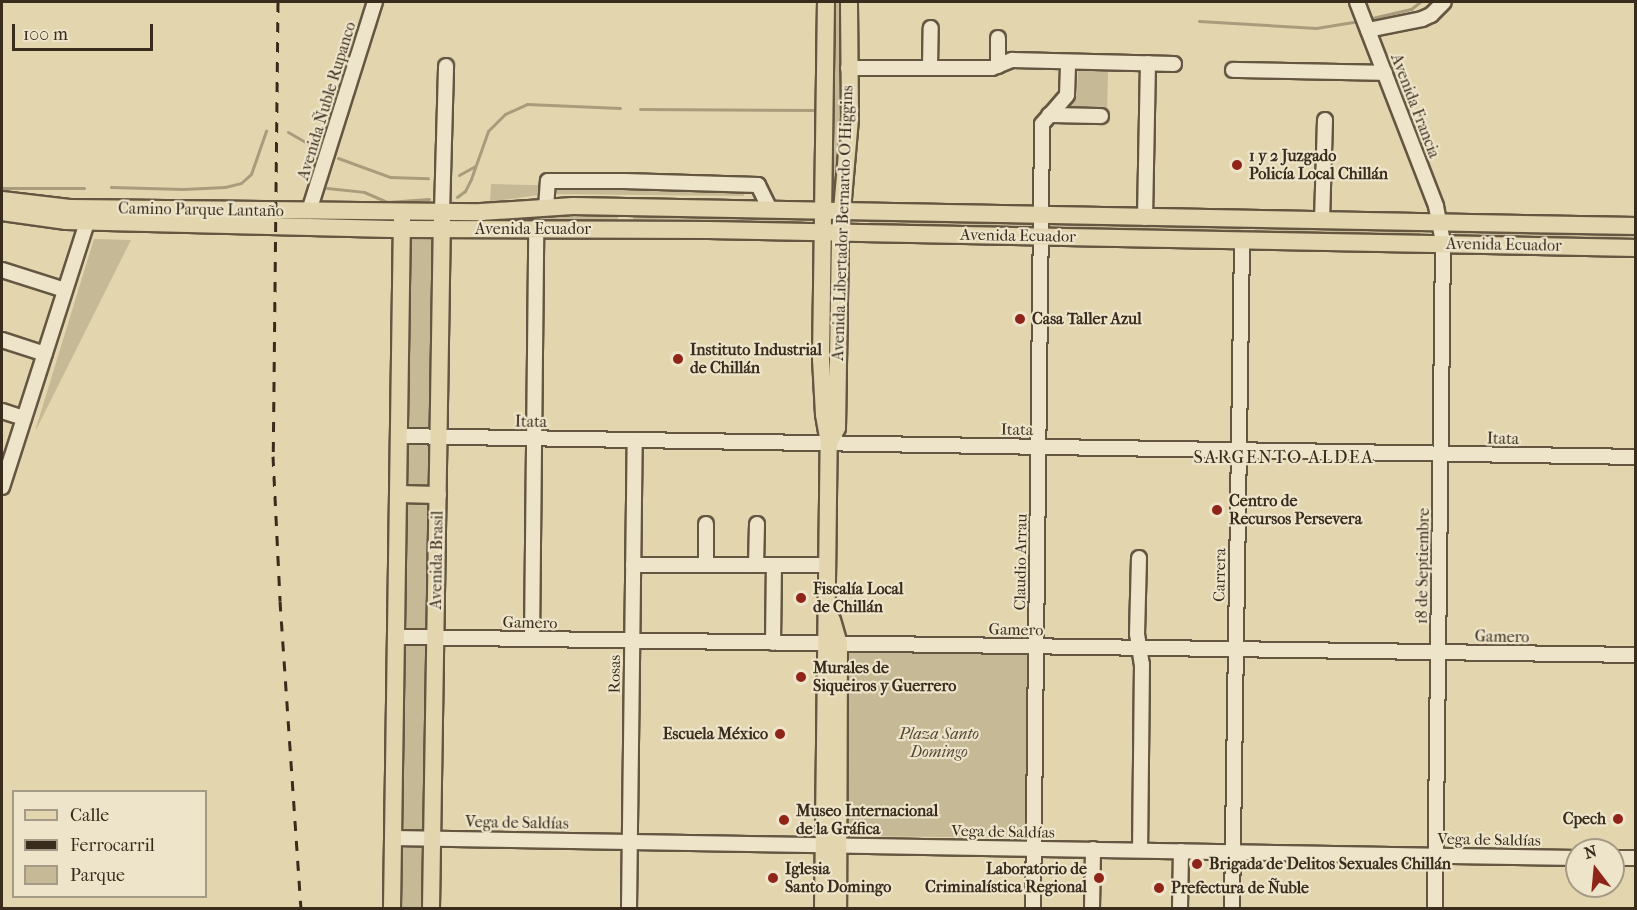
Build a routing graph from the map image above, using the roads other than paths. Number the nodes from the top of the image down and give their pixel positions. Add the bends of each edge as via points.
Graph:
1 (375, 2) edge
2 (826, 2) edge
3 (849, 2) edge
4 (1357, 2) edge
5 (1444, 2) edge
6 (1366, 24) junction
7 (931, 28) dead end
8 (998, 38) dead end
9 (1068, 62) junction
10 (1148, 63) junction
11 (1174, 64) dead end
12 (446, 66) dead end
13 (998, 66) junction
14 (848, 68) junction
15 (930, 68) junction
16 (1233, 70) dead end
17 (1377, 72) junction
18 (1049, 115) junction
19 (1101, 116) dead end
20 (1324, 120) dead end
21 (2, 200) edge
22 (546, 207) junction
23 (770, 210) junction
24 (309, 211) junction
25 (823, 211) junction
26 (843, 211) junction
27 (2, 212) edge
28 (402, 212) junction
29 (442, 212) junction
30 (89, 215) junction
31 (1039, 215) junction
32 (1145, 218) junction
33 (1260, 220) junction
34 (1322, 221) junction
35 (1440, 223) junction
36 (1635, 226) edge
37 (536, 228) junction
38 (401, 229) junction
39 (442, 230) junction
40 (823, 232) junction
41 (840, 233) junction
42 (1041, 237) junction
43 (1242, 241) junction
44 (1443, 243) junction
45 (1635, 248) edge
46 (2, 270) edge
47 (65, 290) junction
48 (2, 340) edge
49 (45, 354) junction
50 (2, 411) edge
51 (24, 418) junction
52 (399, 436) junction
53 (439, 437) junction
54 (534, 438) junction
55 (634, 440) junction
56 (829, 443) junction
57 (1039, 447) junction
58 (1238, 451) junction
59 (1441, 454) junction
60 (1635, 457) edge
61 (2, 484) edge
62 (398, 494) junction
63 (438, 495) junction
64 (706, 524) dead end
65 (757, 524) dead end
66 (1139, 558) dead end
67 (633, 564) junction
68 (706, 565) junction
69 (756, 565) junction
70 (774, 565) junction
71 (828, 565) junction
72 (396, 637) junction
73 (436, 637) junction
74 (532, 639) junction
75 (632, 641) junction
76 (773, 643) junction
77 (832, 644) junction
78 (1036, 647) junction
79 (1140, 649) junction
80 (1235, 651) junction
81 (1438, 652) junction
82 (1635, 656) edge
83 (393, 838) junction
84 (432, 838) junction
85 (630, 842) junction
86 (830, 845) junction
87 (1034, 849) junction
88 (1093, 849) junction
89 (1140, 850) junction
90 (1181, 851) junction
91 (1233, 853) junction
92 (1436, 856) junction
93 (1565, 858) edge
94 (392, 909) edge
95 (431, 909) edge
96 (629, 909) edge
97 (823, 909) edge
98 (838, 909) edge
99 (1033, 909) edge
100 (1092, 909) edge
101 (1180, 909) edge
102 (1232, 909) edge
103 (1436, 909) edge

1 - 24 street, Avenida Ñuble Rupanco
2 - 25 main road, Avenida Libertador Bernardo O'Higgins
3 - 14 main road, Avenida Libertador Bernardo O'Higgins
4 - 6 street, Avenida Francia
5 - 6 street via 1422,19
6 - 17 street, Avenida Francia
7 - 15 street
8 - 13 street
9 - 10 street
9 - 13 street via 1012,60
9 - 18 street via 1067,95
10 - 11 street
10 - 32 street
12 - 29 street
13 - 15 street
14 - 15 street
14 - 26 main road, Avenida Libertador Bernardo O'Higgins via 849,136
16 - 17 street
17 - 35 street, Avenida Francia
18 - 19 street
18 - 31 street, Claudio Arrau via 1042,124
20 - 34 street
21 - 30 main road, Camino Parque Lantaño
22 - 23 main road, Avenida Ecuador
22 - 23 street via 548,181 624,181 758,185
22 - 29 main road, Avenida Ecuador
23 - 25 main road, Avenida Ecuador
24 - 28 main road, Camino Parque Lantaño
24 - 30 main road, Camino Parque Lantaño
25 - 26 main road, Avenida Ecuador
25 - 40 main road, Avenida Libertador Bernardo O'Higgins
26 - 31 main road, Avenida Ecuador
26 - 41 main road, Avenida Libertador Bernardo O'Higgins
27 - 30 main road, Camino Parque Lantaño via 45,220
28 - 29 main road, Avenida Ecuador
28 - 38 main road
29 - 39 main road, Avenida Brasil
30 - 38 main road, Camino Parque Lantaño
30 - 47 street
31 - 32 main road, Avenida Ecuador
31 - 42 street, Claudio Arrau
32 - 33 main road, Avenida Ecuador
33 - 34 main road, Avenida Ecuador
33 - 43 main road
34 - 35 main road, Avenida Ecuador
35 - 36 main road, Avenida Ecuador
35 - 44 street, 18 de Septiembre
37 - 39 main road, Avenida Ecuador
37 - 40 main road, Avenida Ecuador
37 - 54 street
38 - 39 main road, Avenida Ecuador
38 - 52 main road
39 - 53 main road, Avenida Brasil
40 - 41 main road, Avenida Ecuador
40 - 56 main road, Avenida Libertador Bernardo O'Higgins via 821,359
41 - 42 main road, Avenida Ecuador
41 - 56 main road, Avenida Libertador Bernardo O'Higgins via 837,428
42 - 43 main road, Avenida Ecuador
42 - 57 street, Claudio Arrau
43 - 44 main road, Avenida Ecuador
43 - 58 street, Carrera
44 - 45 main road, Avenida Ecuador
44 - 59 street, 18 de Septiembre
46 - 47 street
47 - 49 street
48 - 49 street
49 - 51 street
50 - 51 street
51 - 61 street
52 - 53 street, Itata
52 - 62 main road
53 - 54 street, Itata
53 - 63 main road, Avenida Brasil
54 - 55 street, Itata
54 - 74 street
55 - 56 street, Itata
55 - 67 street, Rosas
56 - 57 street, Itata
56 - 71 main road, Avenida Libertador Bernardo O'Higgins
57 - 58 street, Itata
57 - 78 street, Claudio Arrau
58 - 59 street, Itata
58 - 80 street, Carrera
59 - 60 street, Itata
59 - 81 street, 18 de Septiembre
62 - 63 main road
62 - 72 main road
63 - 73 main road, Avenida Brasil
64 - 68 street
65 - 69 street
66 - 79 street
67 - 68 street
67 - 75 street, Rosas
68 - 69 street
69 - 70 street
70 - 71 street
70 - 76 street
71 - 77 main road, Avenida Libertador Bernardo O'Higgins
72 - 73 street, Gamero
72 - 83 main road
73 - 74 street, Gamero
73 - 84 main road, Avenida Brasil
74 - 75 street, Gamero
75 - 76 street, Gamero
75 - 85 street, Rosas
76 - 77 street, Gamero
77 - 78 street, Gamero
77 - 86 main road, Avenida Libertador Bernardo O'Higgins
78 - 79 street, Gamero
78 - 87 street, Claudio Arrau
79 - 80 street, Gamero
79 - 89 street
80 - 81 street, Gamero
80 - 91 street, Carrera
81 - 82 street, Gamero
81 - 92 street, 18 de Septiembre
83 - 84 street, Vega de Saldías
83 - 94 main road
84 - 85 street, Vega de Saldías
84 - 95 main road, Avenida Brasil
85 - 86 street, Vega de Saldías
85 - 96 street, Rosas
86 - 87 street, Vega de Saldías
86 - 97 main road, Avenida Libertador Bernardo O'Higgins
86 - 98 main road, Avenida Libertador Bernardo O'Higgins
87 - 88 street, Vega de Saldías
87 - 99 street, Claudio Arrau
88 - 89 street, Vega de Saldías
88 - 100 street
89 - 90 street, Vega de Saldías
90 - 91 street, Vega de Saldías
90 - 101 street
91 - 92 street, Vega de Saldías
91 - 102 street, Carrera
92 - 93 street, Vega de Saldías
92 - 103 street, 18 de Septiembre

